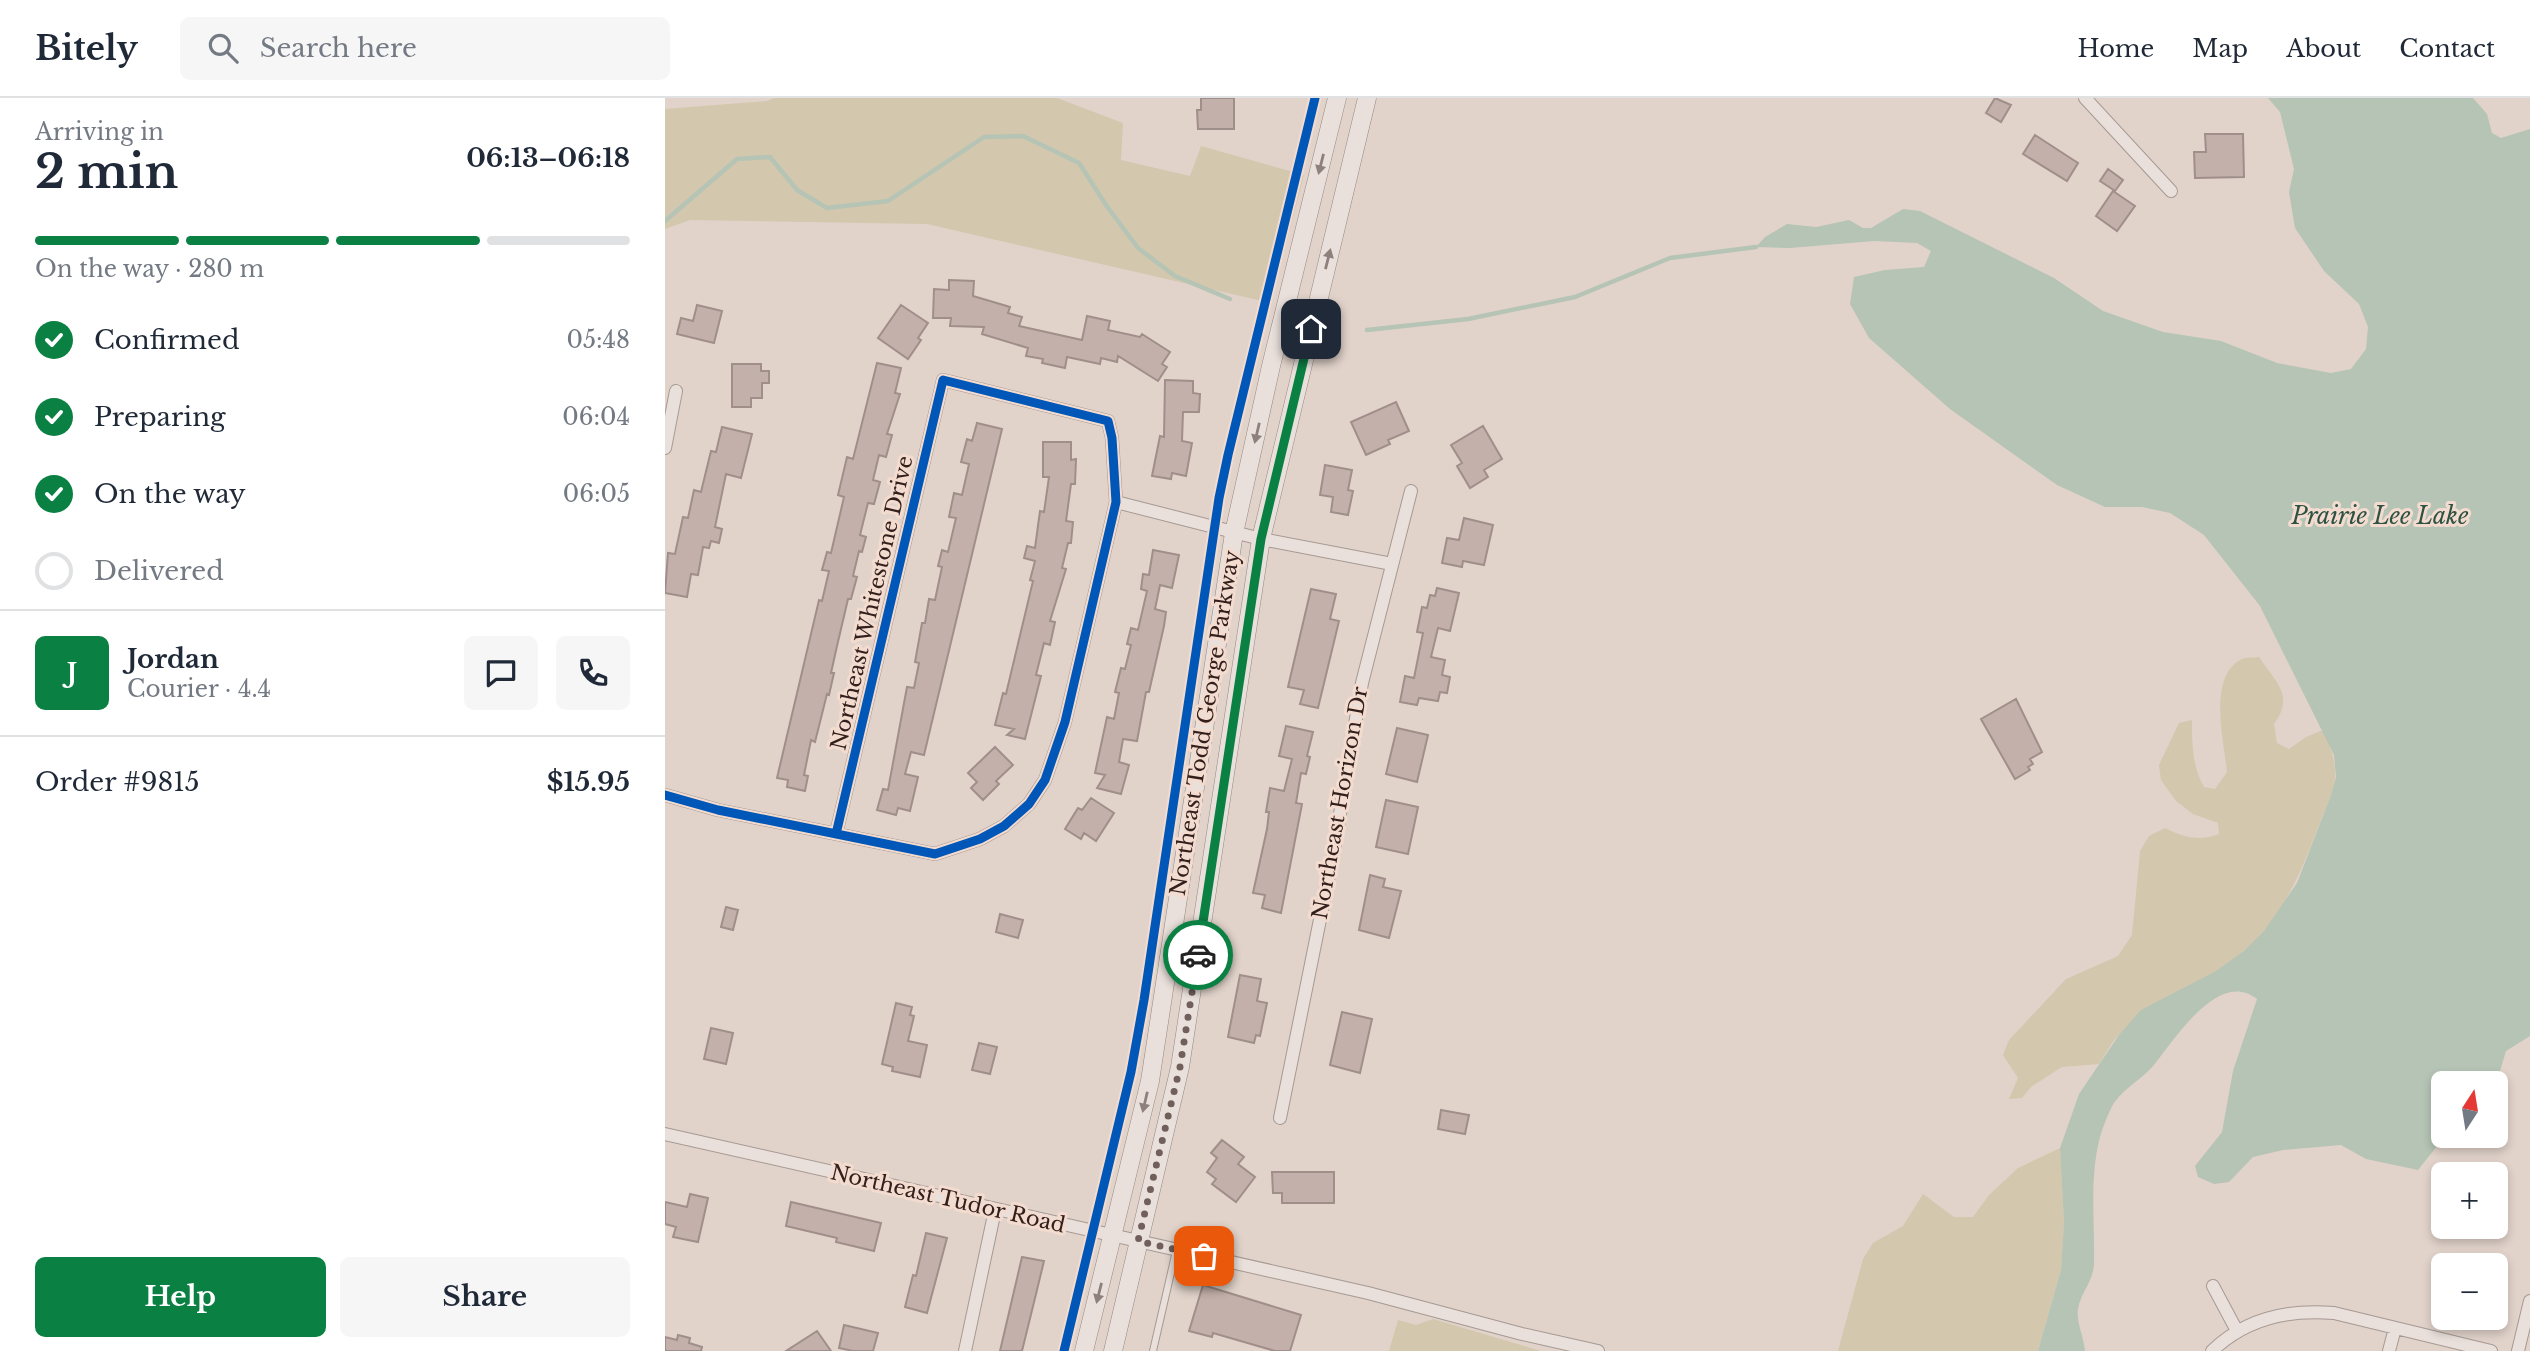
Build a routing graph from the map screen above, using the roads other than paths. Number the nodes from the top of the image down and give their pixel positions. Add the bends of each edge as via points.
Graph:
1 (1337, 98) edge
2 (1367, 98) edge
3 (2085, 98) edge
4 (2171, 191) dead end
5 (676, 391) dead end
6 (665, 448) edge
7 (1411, 491) dead end
8 (1115, 502) junction
9 (1234, 533) junction
10 (1261, 539) junction
11 (1392, 564) junction
12 (665, 795) edge
13 (835, 834) junction
14 (1280, 1118) dead end
15 (665, 1134) edge
16 (995, 1210) junction
17 (1113, 1236) junction
18 (1138, 1241) junction
19 (1177, 1250) junction
20 (2213, 1286) dead end
21 (2530, 1301) edge
22 (2395, 1328) junction
23 (2237, 1331) junction
24 (965, 1351) edge
25 (1084, 1351) edge
26 (1113, 1351) edge
27 (1153, 1351) edge
28 (1598, 1351) edge
29 (2212, 1351) edge
30 (2389, 1351) edge
31 (2491, 1351) edge
32 (2518, 1351) edge

1 -> 9 main road, Northeast Todd George Parkway
10 -> 2 main road, Northeast Todd George Parkway
3 - 4 street
5 - 6 street
7 - 11 street, Northeast Horizon Dr
8 - 9 street
8 - 13 street via 1065,722 1045,780 1029,804 1004,826 935,855
8 - 13 street, Northeast Whitestone Drive via 1108,421 943,380
9 - 10 street
9 -> 17 main road, Northeast Todd George Parkway via 1158,1035
10 - 11 street
10 - 18 main road, Northeast Todd George Parkway via 1180,1067
11 - 14 street, Northeast Horizon Dr via 1362,683
12 - 13 street
15 - 16 street, Northeast Tudor Road
16 - 17 street, Northeast Tudor Road
16 - 24 street
17 - 18 street, Northeast Tudor Road
17 -> 25 main road, Northeast Todd George Parkway
18 - 19 street, Northeast Tudor Road
18 - 26 main road, Northeast Todd George Parkway
19 - 27 lane
19 - 28 street, Northeast Tudor Road
20 - 23 street
21 - 32 street
22 - 23 street via 2312,1311 2270,1317
22 - 30 street
22 - 31 street
23 - 29 street

